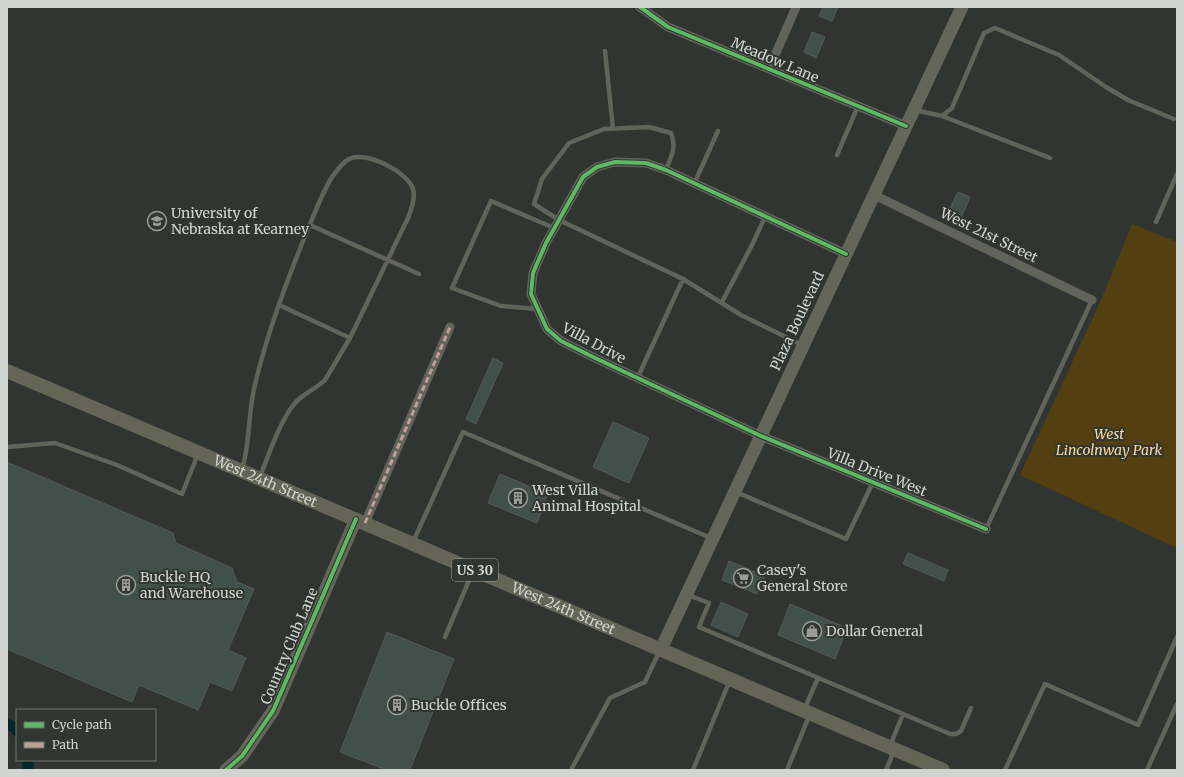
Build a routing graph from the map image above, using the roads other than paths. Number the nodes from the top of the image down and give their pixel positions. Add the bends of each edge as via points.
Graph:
1 (640, 7) edge
2 (796, 7) edge
3 (962, 7) edge
4 (605, 51) dead end
5 (769, 69) junction
6 (858, 106) junction
7 (913, 110) junction
8 (942, 116) junction
9 (1174, 119) dead end
10 (906, 126) junction
11 (613, 129) junction
12 (718, 131) dead end
13 (836, 155) dead end
14 (1050, 158) dead end
15 (666, 170) junction
16 (1177, 174) edge
17 (694, 184) junction
18 (874, 195) junction
19 (765, 217) junction
20 (1156, 222) dead end
21 (556, 224) junction
22 (310, 225) junction
23 (846, 254) junction
24 (388, 260) junction
25 (419, 274) dead end
26 (683, 279) junction
27 (1092, 300) joint
28 (722, 302) junction
29 (279, 305) junction
30 (537, 309) junction
31 (450, 327) dead end
32 (350, 338) junction
33 (803, 346) junction
34 (7, 371) edge
35 (638, 378) junction
36 (761, 436) junction
37 (7, 447) edge
38 (198, 453) junction
39 (242, 472) junction
40 (259, 478) junction
41 (873, 482) junction
42 (735, 492) junction
43 (360, 521) junction
44 (986, 529) joint
45 (712, 539) junction
46 (413, 543) junction
47 (474, 569) junction
48 (687, 594) junction
49 (445, 637) dead end
50 (1177, 637) edge
51 (661, 649) junction
52 (818, 678) junction
53 (731, 679) junction
54 (1177, 704) edge
55 (971, 708) dead end
56 (808, 711) junction
57 (903, 714) junction
58 (892, 748) junction
59 (226, 770) edge
60 (571, 770) edge
61 (693, 770) edge
62 (788, 770) edge
63 (886, 770) edge
64 (943, 770) edge
65 (1006, 770) edge
66 (1147, 770) edge

1 - 5 street, Meadow Lane via 668,27
2 - 5 street, Meadow Lane
3 - 7 street, Plaza Boulevard
4 - 11 lane
5 - 6 street, Meadow Lane
6 - 10 street, Meadow Lane
6 - 13 lane
7 - 8 lane
7 - 10 street, Plaza Boulevard
8 - 9 lane via 952,108 984,33 995,28 1059,55 1128,100
8 - 14 lane
10 - 18 street, Plaza Boulevard
11 - 15 lane via 649,126 671,133 675,142 674,150
11 - 21 lane via 604,129 569,143 542,179 534,204
12 - 17 lane
15 - 17 street, Villa Drive
15 - 21 street, Villa Drive via 646,163 615,162 597,167 583,177
16 - 20 lane
17 - 19 street, Villa Drive
18 - 23 street, Plaza Boulevard
18 - 27 street, West 21st Street
19 - 23 street, Villa Drive
19 - 28 lane
21 - 26 lane
21 - 30 street, Villa Drive via 534,273 531,294
21 - 30 lane via 491,201 452,288 501,306
22 - 24 lane
22 - 24 lane via 325,190 339,167 349,159 359,157 391,167 404,177 413,189 413,204
22 - 29 lane
23 - 33 street, Plaza Boulevard
24 - 25 lane
24 - 32 lane
26 - 28 lane
26 - 35 lane
27 - 44 lane
28 - 33 lane via 741,315
29 - 32 lane
29 - 39 lane via 254,390 249,417 248,451
30 - 35 street, Villa Drive via 548,329 561,341
31 - 43 street
32 - 40 lane via 325,380 320,386 302,396 287,414
33 - 36 street, Plaza Boulevard
34 - 38 main road, West 24th Street / US 30
35 - 36 street, Villa Drive
36 - 41 street, Villa Drive West
36 - 42 street, Plaza Boulevard
37 - 38 lane via 56,443 117,465 182,494
38 - 39 main road, West 24th Street / US 30
39 - 40 main road, West 24th Street / US 30
40 - 43 main road, West 24th Street / US 30
41 - 42 lane via 846,539
41 - 44 street, Villa Drive West
42 - 45 street, Plaza Boulevard
43 - 46 main road, West 24th Street / US 30
43 - 59 street, Country Club Lane via 273,711 242,756
45 - 46 lane via 463,432
45 - 48 street, Plaza Boulevard
46 - 47 main road, West 24th Street / US 30
47 - 49 lane
47 - 51 main road, West 24th Street / US 30
48 - 51 street, Plaza Boulevard
48 - 52 lane via 709,603 699,627
50 - 65 lane via 1138,725 1045,684
51 - 53 main road, West 24th Street / US 30
51 - 60 lane via 645,682 610,698
52 - 56 lane
52 - 57 lane
53 - 56 main road, West 24th Street / US 30
53 - 61 lane
54 - 66 lane
55 - 57 lane via 961,731 953,735
56 - 58 main road, West 24th Street / US 30
56 - 62 lane
57 - 58 lane
58 - 63 lane
58 - 64 main road, West 24th Street / US 30

